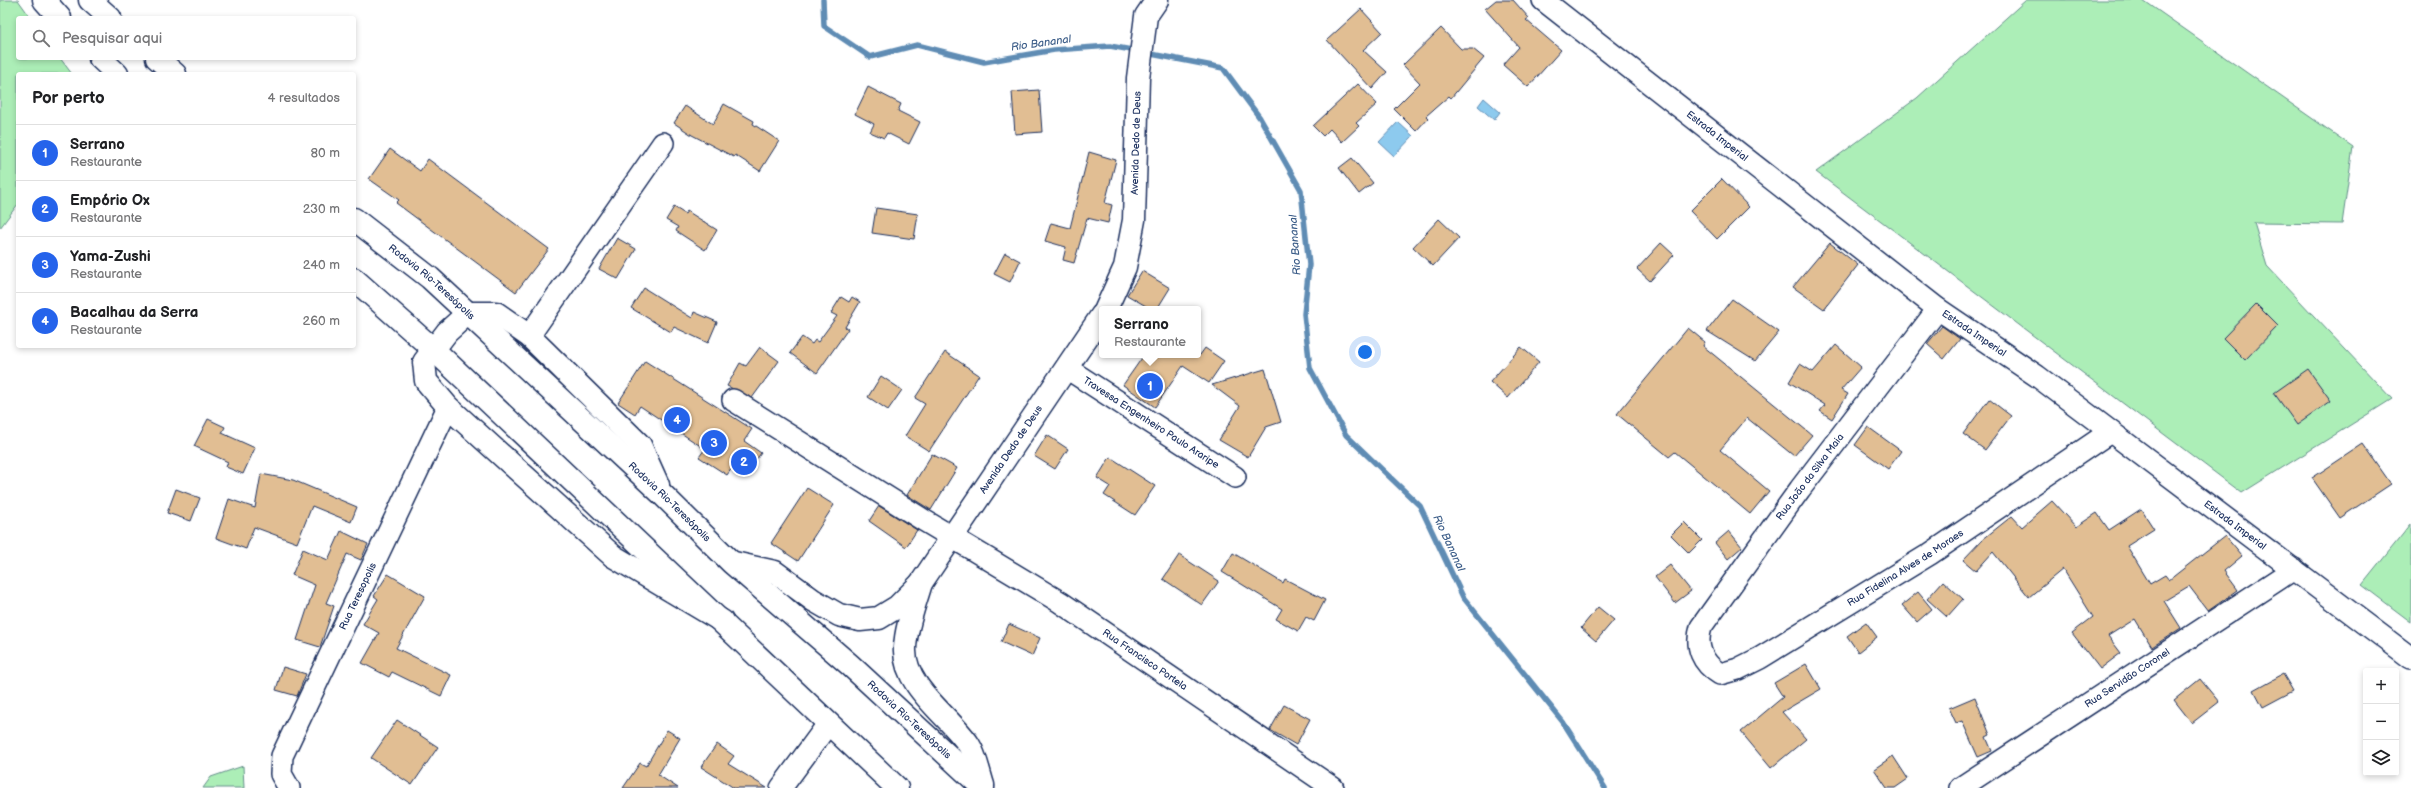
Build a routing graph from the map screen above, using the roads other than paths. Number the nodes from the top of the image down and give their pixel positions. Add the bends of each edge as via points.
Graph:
1 (44, 0) edge
2 (90, 0) edge
3 (1543, 0) edge
4 (1152, 8) edge
5 (58, 16) edge
6 (108, 16) edge
7 (102, 60) edge
8 (159, 60) edge
9 (115, 72) edge
10 (173, 72) edge
11 (663, 143) dead end
12 (356, 220) edge
13 (356, 280) edge
14 (1107, 306) edge
15 (1938, 309) junction
16 (468, 313) junction
17 (1099, 320) edge
18 (530, 336) junction
19 (433, 349) junction
20 (1068, 369) junction
21 (733, 400) dead end
22 (448, 407) junction
23 (2110, 432) junction
24 (1235, 478) dead end
25 (662, 494) junction
26 (953, 537) junction
27 (732, 563) junction
28 (2294, 569) junction
29 (921, 583) junction
30 (722, 620) junction
31 (1699, 651) joint
32 (2411, 658) edge
33 (828, 724) junction
34 (289, 788) edge
35 (781, 788) edge
36 (898, 788) edge
37 (984, 788) edge
38 (1333, 788) edge
39 (1960, 788) edge

1 - 5 main road
2 - 6 main road
3 - 15 street, Estrada Imperial
4 - 14 main road, Avenida Dedo de Deus via 1138,78 1134,220 1125,267
7 - 9 main road
8 - 10 main road
11 - 18 street
12 - 16 main road, Rodovia Rio-Teresópolis via 430,278
13 - 19 main road
15 - 23 street, Estrada Imperial via 2037,376
15 - 31 street, Rua João da Silva Maia via 1800,489 1702,627 1697,639
16 - 18 main road via 496,313
16 - 19 main road
16 - 25 main road, Rodovia Rio-Teresópolis
17 - 20 main road, Avenida Dedo de Deus
18 - 25 main road via 640,445
19 - 22 main road via 424,362 426,381
19 - 30 main road
20 - 24 street, Travessa Engenheiro Paulo Araripe
20 - 26 main road, Avenida Dedo de Deus
21 - 26 street, Rua Francisco Portela via 925,522
22 - 30 main road via 613,556
22 - 34 street, Rua Teresopolis via 282,756 281,774
23 - 28 street, Estrada Imperial
23 - 31 street, Rua Fidelina Alves de Moraes via 1930,554 1755,660 1738,669 1720,674 1709,667
25 - 27 main road, Rodovia Rio-Teresópolis
26 - 29 main road, Avenida Dedo de Deus
26 - 38 street, Rua Francisco Portela via 1060,602
27 - 29 main road via 775,572 832,611 860,620 879,618 897,607
27 - 37 main road, Rodovia Rio-Teresópolis via 850,665
28 - 32 street, Estrada Imperial
28 - 39 street, Rua Servidão Coronel
29 - 37 main road via 908,627 905,649 909,670 940,714 969,746
30 - 33 main road
33 - 35 street
33 - 36 main road

